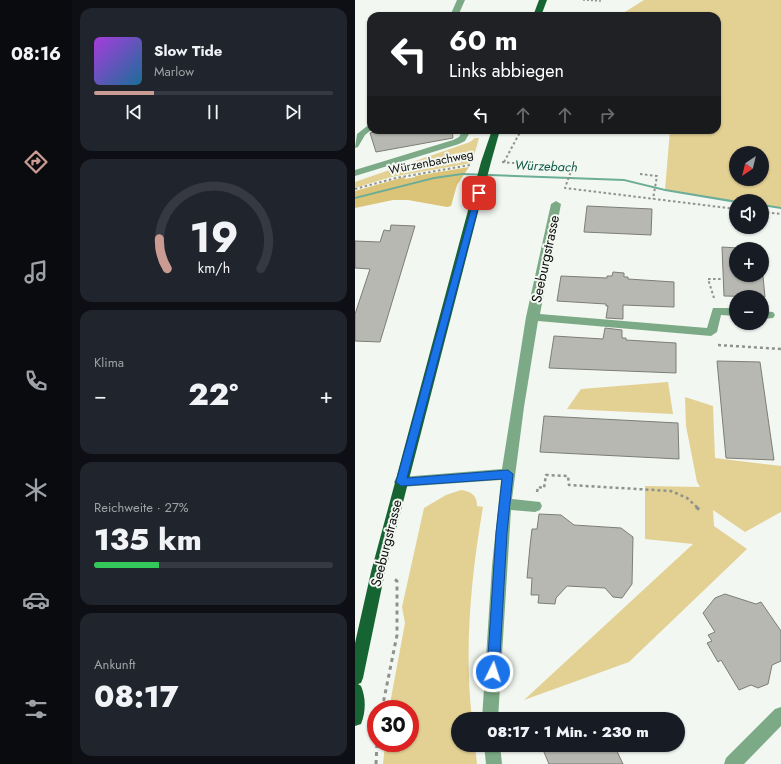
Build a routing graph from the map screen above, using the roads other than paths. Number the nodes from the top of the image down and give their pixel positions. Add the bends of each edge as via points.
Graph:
1 (461, 0) edge
2 (543, 0) edge
3 (456, 12) edge
4 (538, 12) edge
5 (367, 129) edge
6 (466, 134) edge
7 (495, 134) edge
8 (355, 145) edge
9 (355, 173) edge
10 (556, 204) dead end
11 (729, 312) edge
12 (532, 317) junction
13 (508, 474) junction
14 (401, 482) junction
15 (505, 504) junction
16 (535, 506) dead end
17 (355, 678) edge
18 (355, 691) edge
19 (490, 712) edge
20 (781, 714) edge
21 (355, 718) edge
22 (493, 752) edge
23 (494, 764) edge
24 (732, 764) edge

1 - 3 street
2 - 4 main road
5 - 8 street
6 - 9 street via 456,142
7 - 14 main road, Seeburgstrasse
10 - 12 street, Seeburgstrasse
11 - 12 street via 717,311 711,332
12 - 13 street, Seeburgstrasse
13 - 14 street
13 - 15 street, Seeburgstrasse
14 - 17 main road, Seeburgstrasse
15 - 16 street
15 - 19 street, Seeburgstrasse
18 - 21 main road
20 - 24 street
22 - 23 street

